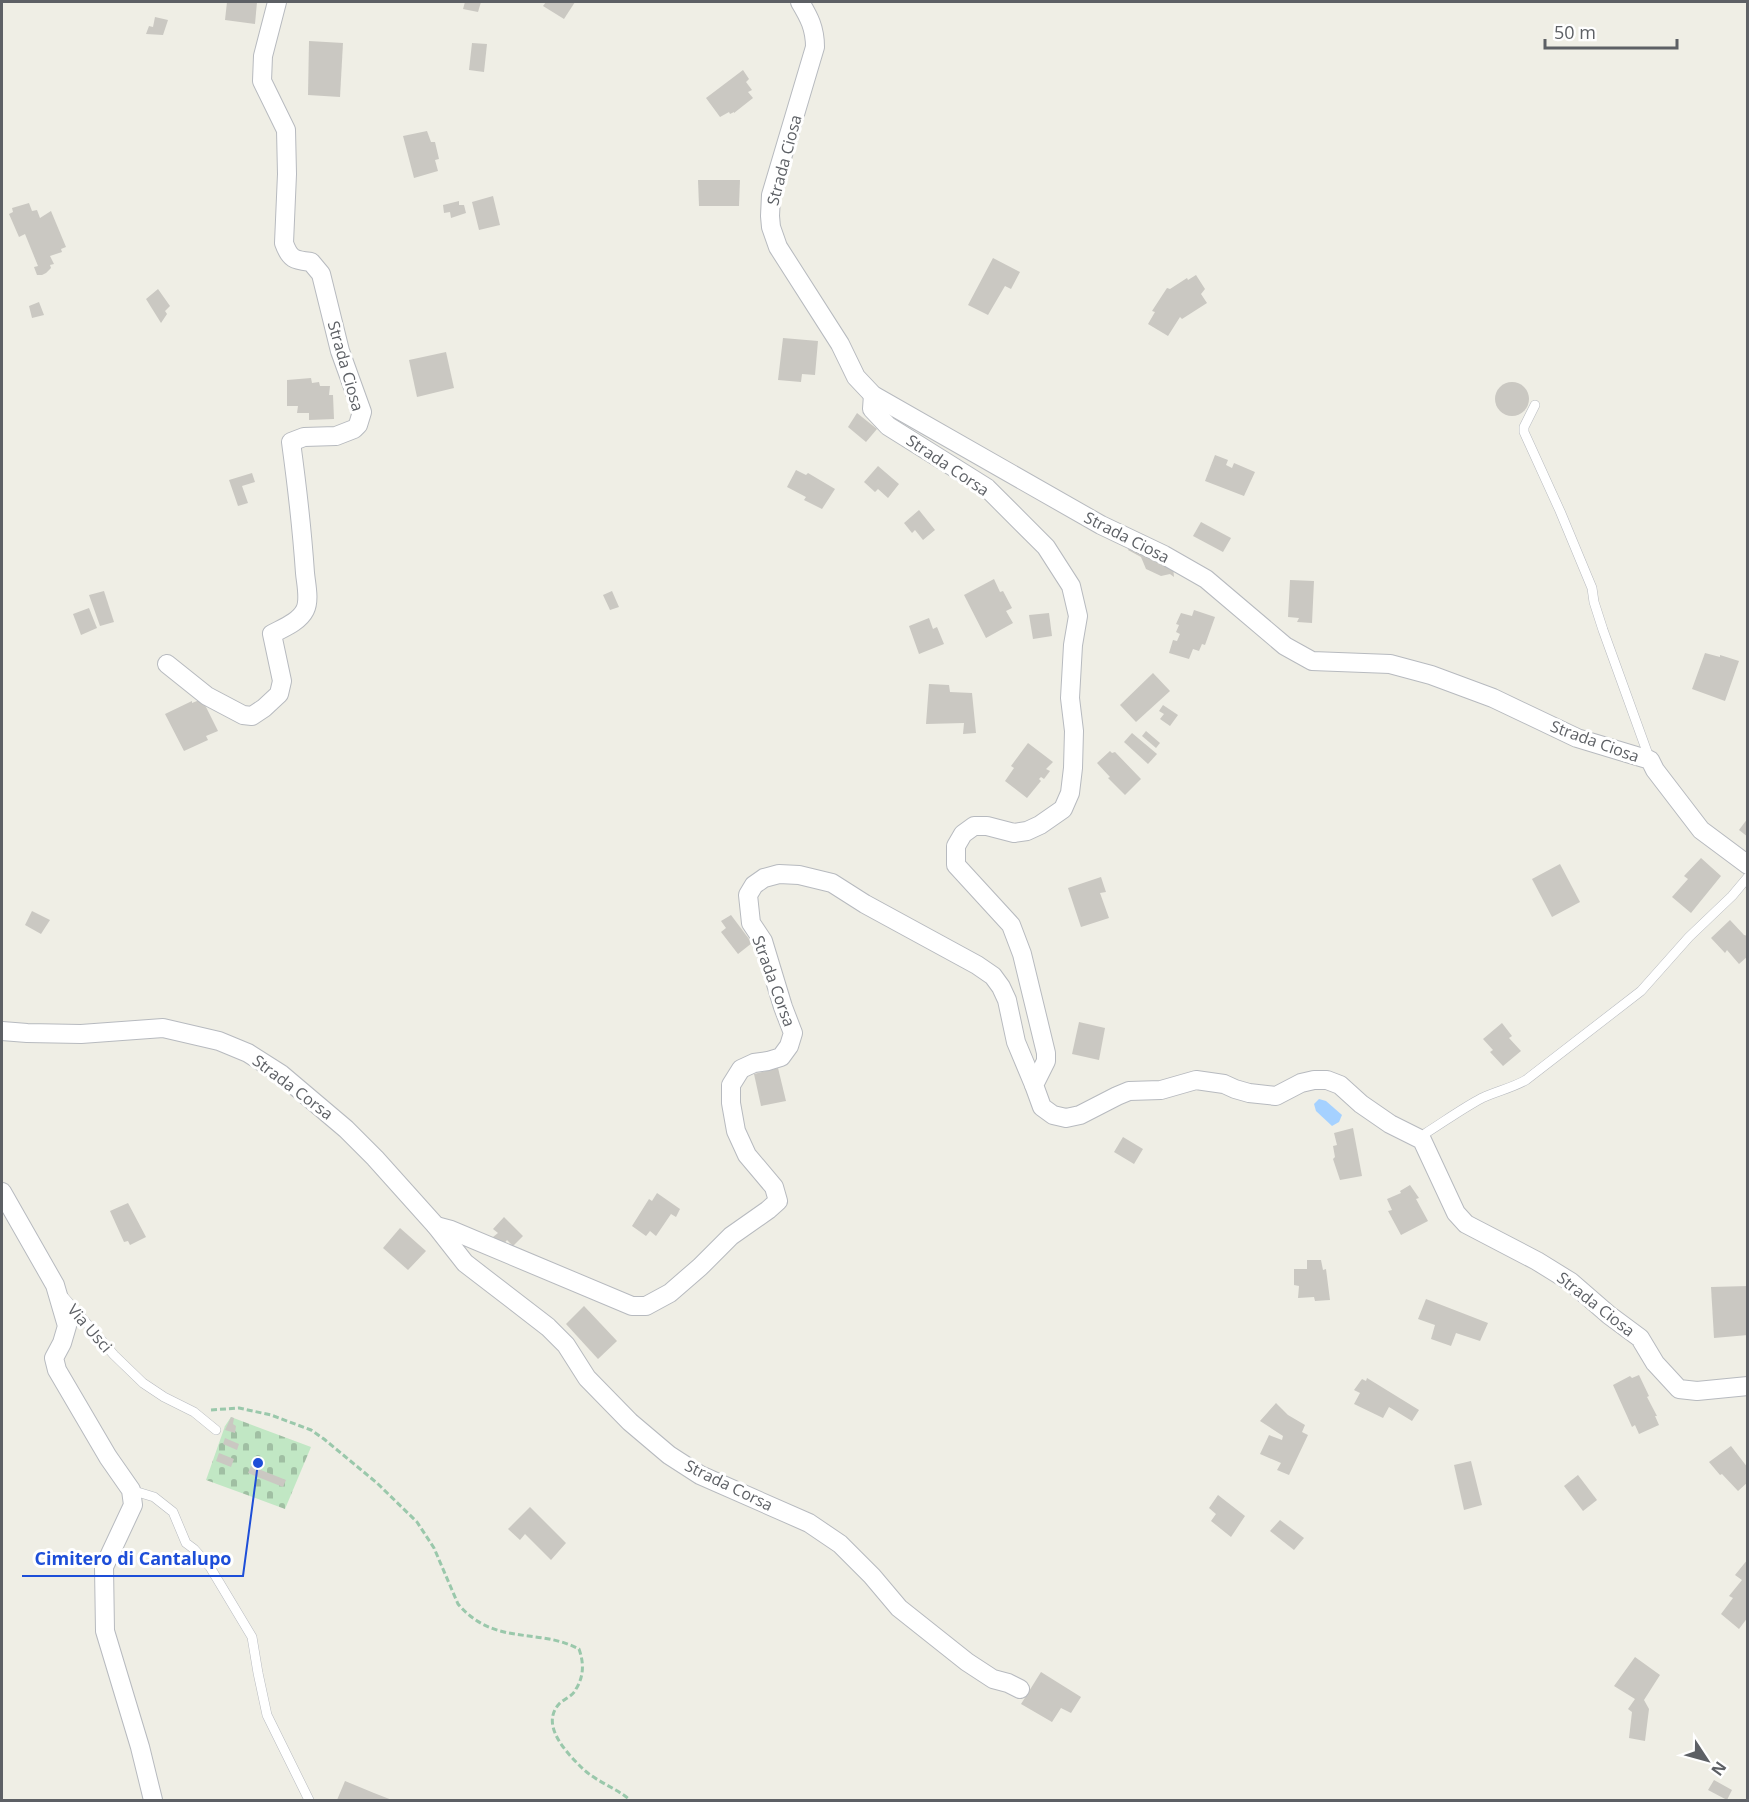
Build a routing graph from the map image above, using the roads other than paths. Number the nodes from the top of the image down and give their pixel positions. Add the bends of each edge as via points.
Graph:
1 (277, 2) edge
2 (800, 2) edge
3 (873, 395) junction
4 (1535, 405) dead end
5 (167, 664) dead end
6 (1650, 760) junction
7 (1748, 865) edge
8 (1748, 877) edge
9 (2, 1031) edge
10 (1034, 1085) junction
11 (1422, 1140) junction
12 (2, 1192) edge
13 (436, 1226) junction
14 (55, 1285) junction
15 (1748, 1386) edge
16 (216, 1430) dead end
17 (131, 1490) junction
18 (1020, 1689) dead end
19 (153, 1800) edge
20 (309, 1800) edge

1 - 5 street, Strada Ciosa via 263,56 262,81 286,130 284,243 295,260 311,262 321,274 340,351 362,412 354,429 336,436 304,437 291,442 307,597 301,616 272,634 282,681 279,694 252,716 243,715 207,696
2 - 3 street, Strada Ciosa via 812,23 815,46 771,195 771,227 778,247 856,377
3 - 6 street, Strada Ciosa via 1101,525 1206,579 1285,646 1312,661 1390,664 1431,675 1492,698 1577,738
3 - 10 street, Strada Corsa via 872,409 888,426 987,488 1046,547 1071,586 1078,616 1070,698 1073,768 1064,809 1027,831 1014,833 974,826 956,846 956,865 1011,925 1022,954 1046,1053
4 - 6 lane via 1524,432 1592,588
6 - 7 street, Strada Ciosa via 1701,830
8 - 11 lane via 1641,991 1526,1080 1473,1103 1426,1133
9 - 13 street, Strada Corsa via 81,1034 163,1028 219,1041 248,1053 281,1074 346,1129
10 - 11 street, Strada Corsa via 1042,1107 1066,1118 1129,1091 1161,1090 1196,1080 1276,1096 1301,1083 1327,1080 1340,1085 1390,1124
10 - 13 street, Strada Corsa via 1016,1042 1007,1000 993,976 832,883 779,874 754,885 748,895 749,910 793,1033 781,1056 741,1069 731,1085 736,1131 747,1155 774,1187 778,1201 731,1236 670,1293 646,1306 632,1306
11 - 15 street, Strada Ciosa via 1456,1213 1466,1224 1571,1282 1640,1338 1678,1389
12 - 14 street, Via Usci
13 - 18 street, Strada Corsa via 465,1263 548,1327 566,1345 587,1378 669,1455 700,1475 808,1523 840,1544 900,1608 967,1662 993,1679
14 - 16 lane, Via Usci via 143,1383 194,1412
14 - 17 street via 67,1326 54,1358 57,1370
17 - 19 street via 133,1505 104,1567 105,1631
17 - 20 lane via 154,1497 173,1512 186,1543 210,1568 252,1637 267,1715

